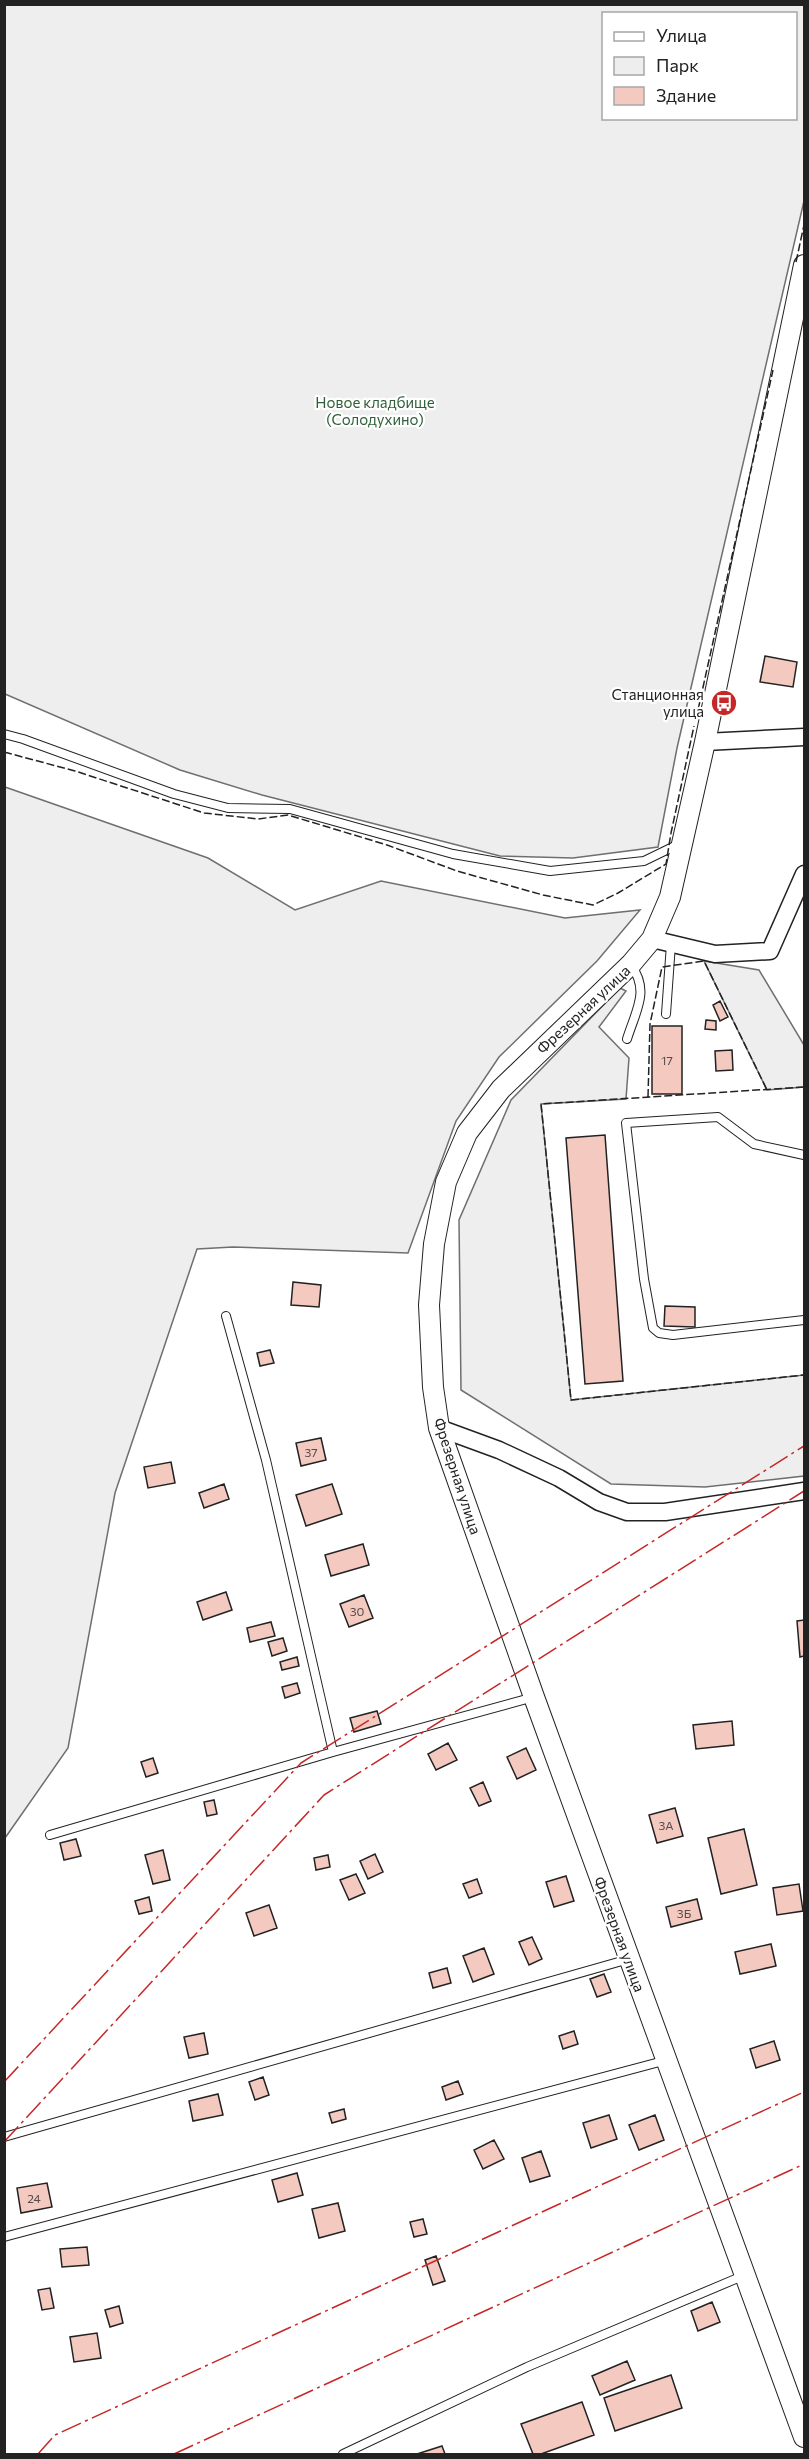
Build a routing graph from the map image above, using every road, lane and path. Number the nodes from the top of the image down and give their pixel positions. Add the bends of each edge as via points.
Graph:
1 (804, 265) edge
2 (4, 734) edge
3 (804, 737) edge
4 (705, 742) junction
5 (684, 841) junction
6 (804, 874) edge
7 (652, 939) junction
8 (672, 944) junction
9 (631, 964) junction
10 (666, 1014) dead end
11 (627, 1039) dead end
12 (804, 1155) edge
13 (226, 1316) dead end
14 (804, 1320) edge
15 (439, 1428) junction
16 (804, 1491) edge
17 (534, 1697) junction
18 (333, 1752) junction
19 (50, 1835) dead end
20 (629, 1959) junction
21 (667, 2060) junction
22 (4, 2137) edge
23 (4, 2237) edge
24 (745, 2274) junction
25 (804, 2437) edge
26 (344, 2454) edge

1 - 4 street
2 - 5 lane via 174,794 228,808 290,809 453,854 550,871 644,861
3 - 4 street
4 - 5 street
5 - 7 street via 669,897
6 - 8 street via 770,951 715,954
7 - 8 street
7 - 9 street, Фрезерная улица
8 - 10 lane
9 - 11 lane via 643,989
9 - 15 street, Фрезерная улица via 501,1089 467,1133 446,1182 434,1244 429,1305
12 - 14 lane via 754,1144 718,1117 626,1123 653,1328 659,1334 673,1335
13 - 18 lane via 266,1460
15 - 16 street via 499,1450 599,1502 627,1512 665,1512
15 - 17 street, Фрезерная улица
17 - 18 lane
17 - 20 street, Фрезерная улица
18 - 19 lane
20 - 21 street, Фрезерная улица
20 - 22 lane
21 - 23 lane
21 - 24 street, Фрезерная улица
24 - 25 street, Фрезерная улица
24 - 26 lane via 527,2367

